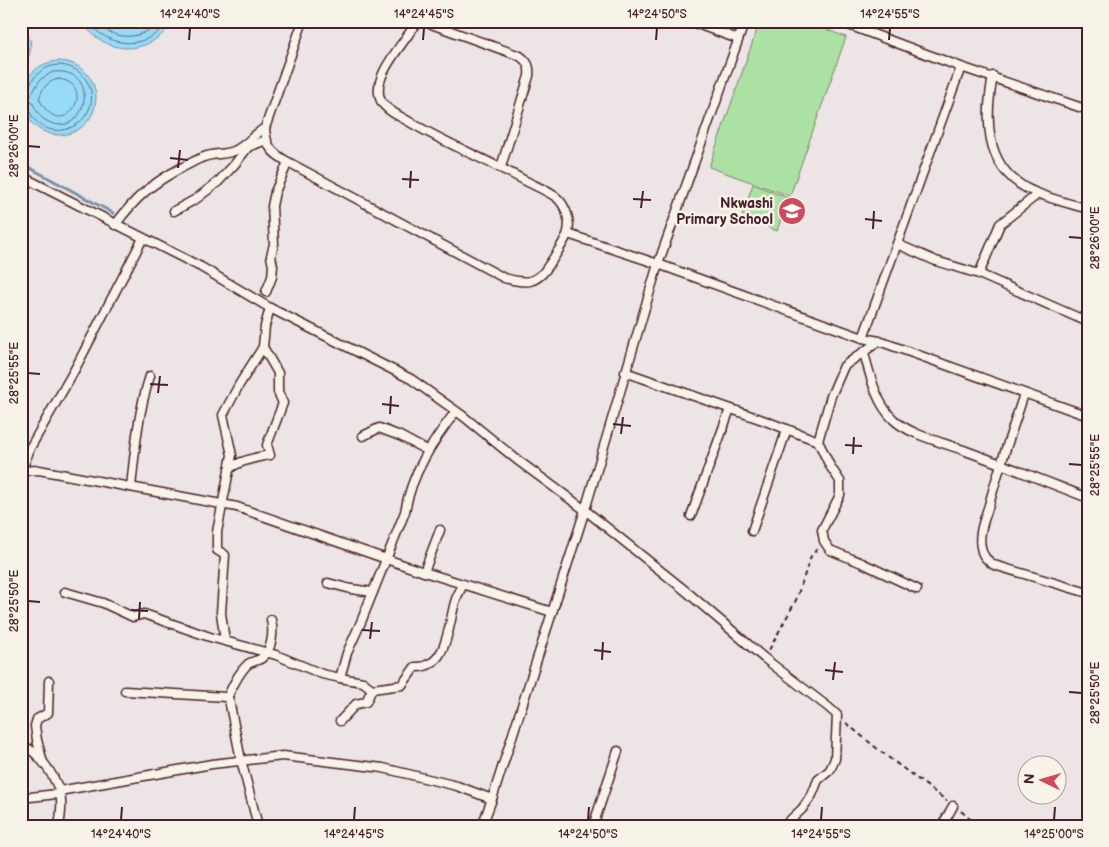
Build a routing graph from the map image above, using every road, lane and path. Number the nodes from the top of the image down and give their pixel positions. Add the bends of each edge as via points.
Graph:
1 (303, 21) edge
2 (417, 21) edge
3 (423, 21) edge
4 (689, 21) edge
5 (745, 21) edge
6 (838, 21) edge
7 (847, 23) edge
8 (738, 39) junction
9 (961, 67) junction
10 (993, 76) junction
11 (1088, 110) edge
12 (265, 128) junction
13 (266, 140) junction
14 (288, 162) junction
15 (501, 167) junction
16 (21, 176) edge
17 (1038, 194) junction
18 (1088, 209) edge
19 (174, 211) dead end
20 (116, 225) junction
21 (568, 234) junction
22 (141, 242) dead end
23 (897, 244) junction
24 (658, 264) junction
25 (979, 274) junction
26 (266, 292) dead end
27 (270, 308) junction
28 (1088, 322) edge
29 (863, 338) junction
30 (879, 340) junction
31 (263, 347) junction
32 (864, 353) junction
33 (625, 372) junction
34 (150, 376) dead end
35 (1024, 394) junction
36 (730, 409) junction
37 (456, 411) junction
38 (1088, 416) edge
39 (787, 429) junction
40 (363, 436) dead end
41 (818, 441) junction
42 (428, 451) junction
43 (1000, 464) junction
44 (229, 470) junction
45 (22, 471) edge
46 (131, 487) junction
47 (1088, 498) edge
48 (223, 504) junction
49 (585, 510) junction
50 (691, 516) dead end
51 (440, 530) dead end
52 (752, 531) dead end
53 (824, 541) junction
54 (386, 558) junction
55 (424, 572) junction
56 (328, 583) dead end
57 (463, 584) junction
58 (917, 589) dead end
59 (65, 592) dead end
60 (373, 592) junction
61 (1088, 593) edge
62 (552, 612) junction
63 (270, 620) dead end
64 (225, 641) junction
65 (266, 653) junction
66 (764, 658) junction
67 (340, 678) junction
68 (49, 681) dead end
69 (372, 689) junction
70 (125, 691) dead end
71 (227, 698) junction
72 (837, 715) junction
73 (340, 721) dead end
74 (21, 746) edge
75 (618, 751) dead end
76 (241, 760) junction
77 (42, 761) junction
78 (59, 791) junction
79 (21, 798) edge
80 (492, 799) junction
81 (953, 806) junction
82 (59, 826) edge
83 (258, 826) edge
84 (482, 826) edge
85 (592, 826) edge
86 (784, 826) edge
87 (942, 826) edge
88 (978, 826) edge

1 - 12 street
2 - 15 street via 381,77 380,100 394,113 427,132
3 - 15 street via 527,61 529,76
4 - 8 street
5 - 8 street
6 - 7 street
7 - 9 street
8 - 24 street
9 - 10 street
9 - 23 street
10 - 11 street
10 - 17 street via 988,103 993,150 1008,174
12 - 13 street
12 - 20 street via 237,150 205,156 168,174 129,206
13 - 14 street via 271,150
13 - 19 street via 248,146 218,182
14 - 21 street via 504,278 518,282 542,274
14 - 26 street via 273,199 273,266
15 - 21 street via 557,198 568,219
16 - 20 street
17 - 18 street
17 - 25 street via 1000,224
20 - 27 street via 201,267
21 - 24 street
22 - 45 street via 30,448
23 - 25 street via 936,262
23 - 29 street
24 - 29 street
24 - 33 street
25 - 28 street
27 - 31 street
27 - 37 street via 411,379
29 - 30 street
30 - 32 street
30 - 35 street
31 - 44 street via 223,415 232,455
31 - 44 street via 278,373 278,392 283,404 267,445 270,455 234,465
32 - 41 street via 844,366
32 - 43 street via 882,406 892,419 906,430
33 - 36 street
33 - 49 street
34 - 46 street via 136,434
35 - 38 street
35 - 43 street
36 - 39 street
36 - 50 street
37 - 42 street
37 - 49 street
39 - 41 street
39 - 52 street
40 - 42 street via 379,428
41 - 53 street via 840,481 840,495 822,530
42 - 54 street via 407,496 405,512
43 - 47 street
43 - 61 street via 981,531 980,546 984,558 994,565
44 - 48 street
45 - 46 street via 39,470
46 - 48 street
48 - 54 street
48 - 64 street via 216,550 225,555 221,613
49 - 62 street
49 - 66 street
51 - 55 street
53 - 58 street via 830,550
53 - 66 path via 811,556 796,600
54 - 55 street
54 - 60 street
55 - 57 street
56 - 60 street
57 - 62 street
57 - 69 street via 445,643 435,661 425,667 415,667 402,685
59 - 64 street via 103,603 134,617 144,614
60 - 67 street
62 - 80 street
63 - 65 street via 274,630
64 - 65 street
65 - 67 street
65 - 71 street via 238,676
66 - 72 street
67 - 69 street via 363,682
68 - 77 street via 48,714 37,718 35,726
69 - 73 street via 366,702 356,704
70 - 71 street
71 - 76 street via 231,704
72 - 81 path
72 - 86 street via 835,759 830,770 818,780 802,809
74 - 77 street
75 - 85 street
76 - 78 street
76 - 80 street via 283,756 383,768 457,786
76 - 83 street
77 - 78 street
78 - 79 street via 57,794
78 - 82 street
80 - 84 street
81 - 87 street
81 - 88 path

